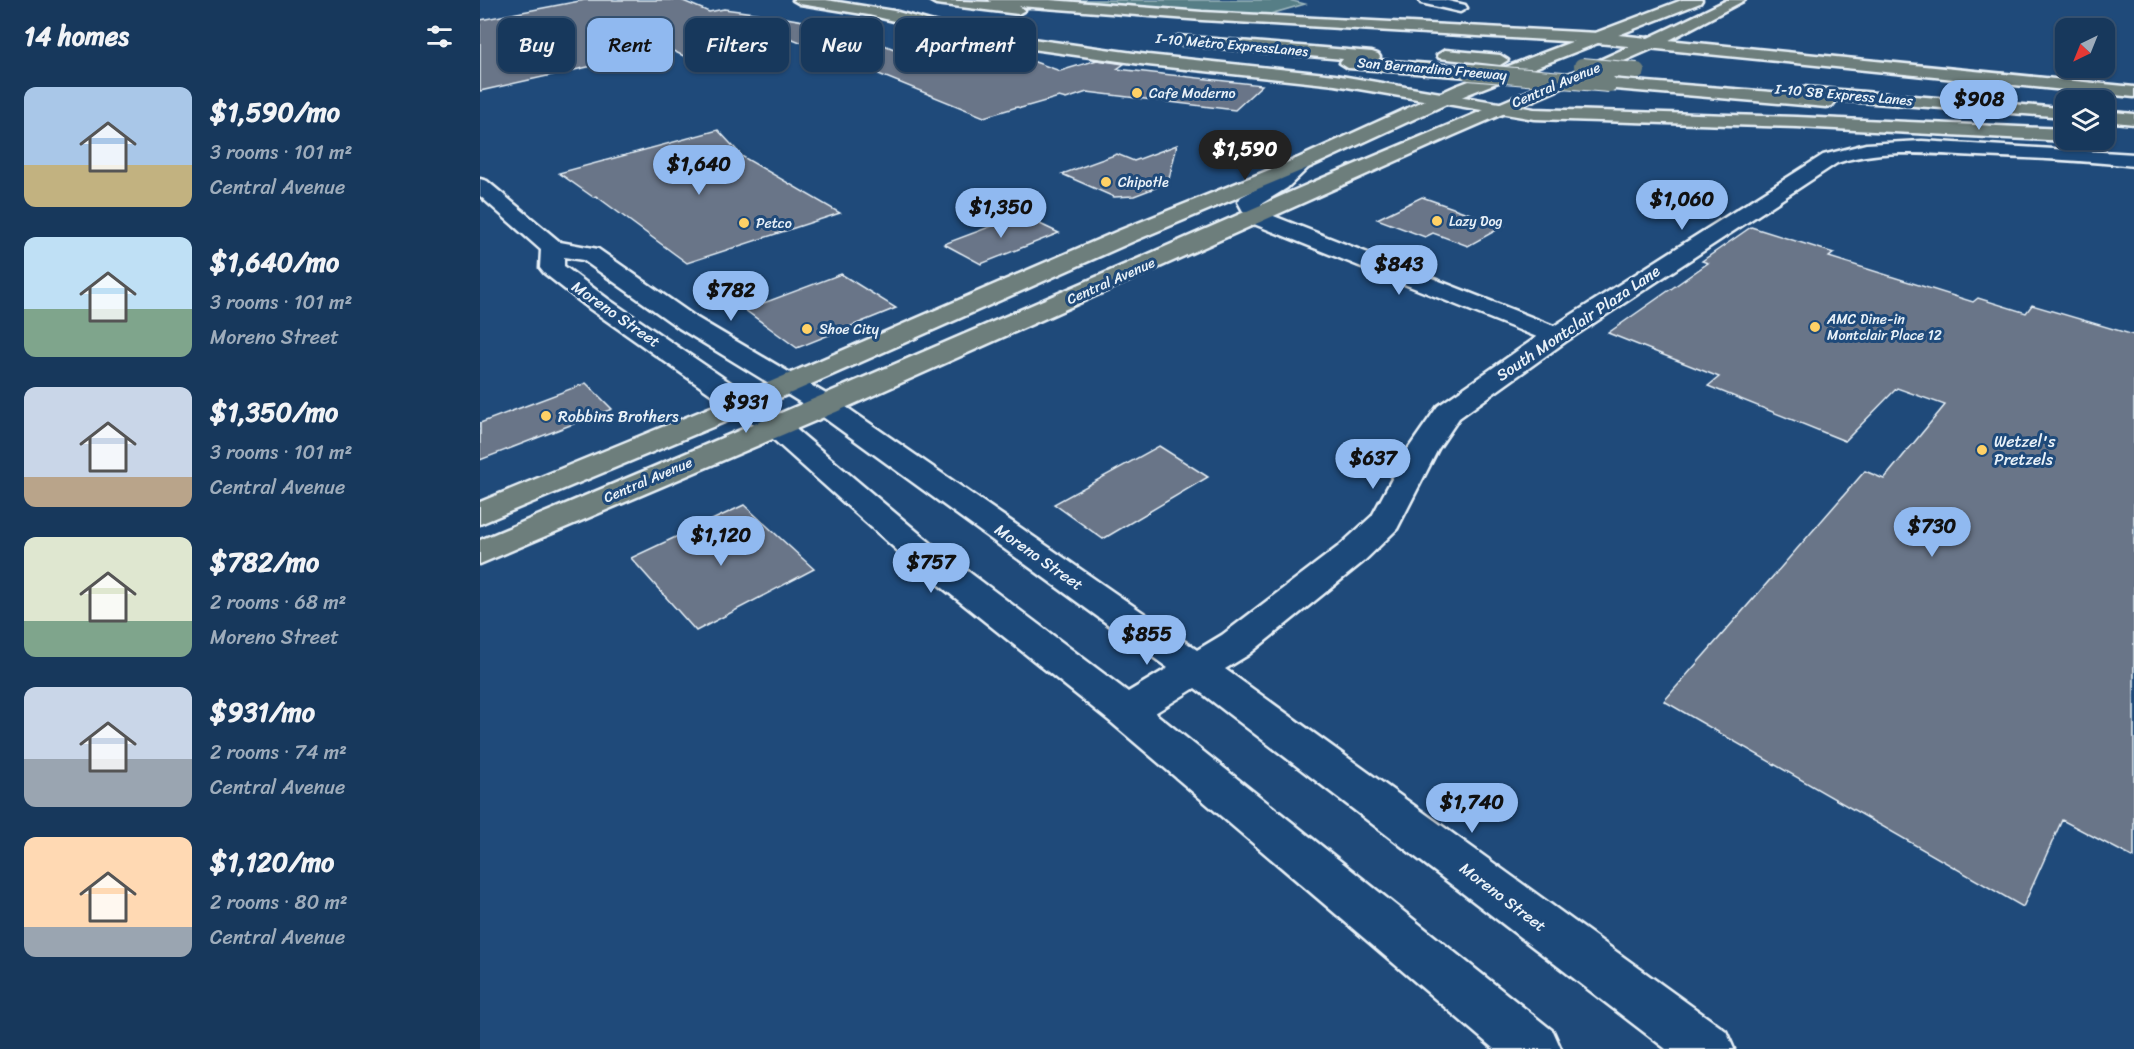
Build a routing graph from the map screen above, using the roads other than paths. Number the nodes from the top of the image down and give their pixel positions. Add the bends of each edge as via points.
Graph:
1 (800, 0) edge
2 (843, 0) edge
3 (996, 0) edge
4 (1426, 0) edge
5 (1695, 0) edge
6 (1738, 0) edge
7 (929, 2) edge
8 (1461, 8) dead end
9 (873, 12) junction
10 (974, 18) edge
11 (1030, 18) edge
12 (1162, 36) dead end
13 (1598, 38) junction
14 (1377, 43) dead end
15 (1651, 44) junction
16 (1435, 48) dead end
17 (1484, 66) junction
18 (1630, 74) junction
19 (1793, 76) dead end
20 (2134, 92) edge
21 (2055, 97) edge
22 (1443, 98) junction
23 (2115, 102) edge
24 (2134, 103) edge
25 (2055, 105) edge
26 (1502, 109) junction
27 (2115, 110) edge
28 (2134, 111) edge
29 (2055, 112) edge
30 (2115, 117) edge
31 (2134, 119) edge
32 (2055, 121) edge
33 (2115, 126) edge
34 (2134, 128) edge
35 (2055, 134) edge
36 (2134, 160) edge
37 (1304, 163) junction
38 (480, 185) edge
39 (1257, 217) junction
40 (553, 248) junction
41 (1557, 336) junction
42 (788, 384) junction
43 (743, 404) junction
44 (826, 406) junction
45 (776, 426) junction
46 (480, 514) edge
47 (480, 553) edge
48 (1198, 670) junction
49 (1126, 712) junction
50 (1535, 1049) edge
51 (1708, 1049) edge

1 - 9 main road, San Bernardino Freeway
2 - 10 main road
3 - 13 main road
4 - 8 street
5 - 13 main road, Central Avenue
6 - 15 main road, Central Avenue
7 - 11 main road
7 - 14 main road, San Bernardino Freeway
9 - 17 main road, San Bernardino Freeway via 1139,45
9 - 22 main road via 1025,43 1335,80
12 - 17 main road, I-10 Metro ExpressLanes
13 - 15 main road
13 - 22 main road, Central Avenue
15 - 20 main road
15 - 26 main road, Central Avenue
16 - 18 main road, San Bernardino Freeway via 1516,54
17 - 18 main road, San Bernardino Freeway, bridge
17 - 18 main road, I-10 Metro ExpressLanes, bridge
18 - 25 main road, I-10 SB Express Lanes
18 - 29 main road, I-10 SB Express Lanes
18 - 32 main road, San Bernardino Freeway
19 - 21 main road
22 - 26 main road
22 - 37 main road, Central Avenue
23 - 24 main road
26 - 35 main road via 1559,116
26 - 39 main road, Central Avenue
27 - 28 main road
30 - 31 main road
33 - 34 main road
36 - 41 street, South Montclair Plaza Lane via 1900,147 1845,153
37 - 39 street via 1280,184 1249,202
37 - 42 main road, Central Avenue
38 - 40 street
39 - 41 street
39 - 44 main road, Central Avenue
40 - 42 street, Moreno Street via 590,254 659,303
40 - 43 street, Moreno Street via 552,268
41 - 48 street, South Montclair Plaza Lane via 1449,412 1423,449 1385,522 1351,554
42 - 43 main road, Central Avenue
42 - 44 street, Moreno Street
43 - 45 street, Moreno Street
43 - 46 main road, Central Avenue
44 - 45 main road, Central Avenue
44 - 48 street, Moreno Street
45 - 47 main road, Central Avenue
45 - 49 street, Moreno Street via 921,553
48 - 49 street, South Montclair Plaza Lane
48 - 51 street, Moreno Street
49 - 50 street, Moreno Street

